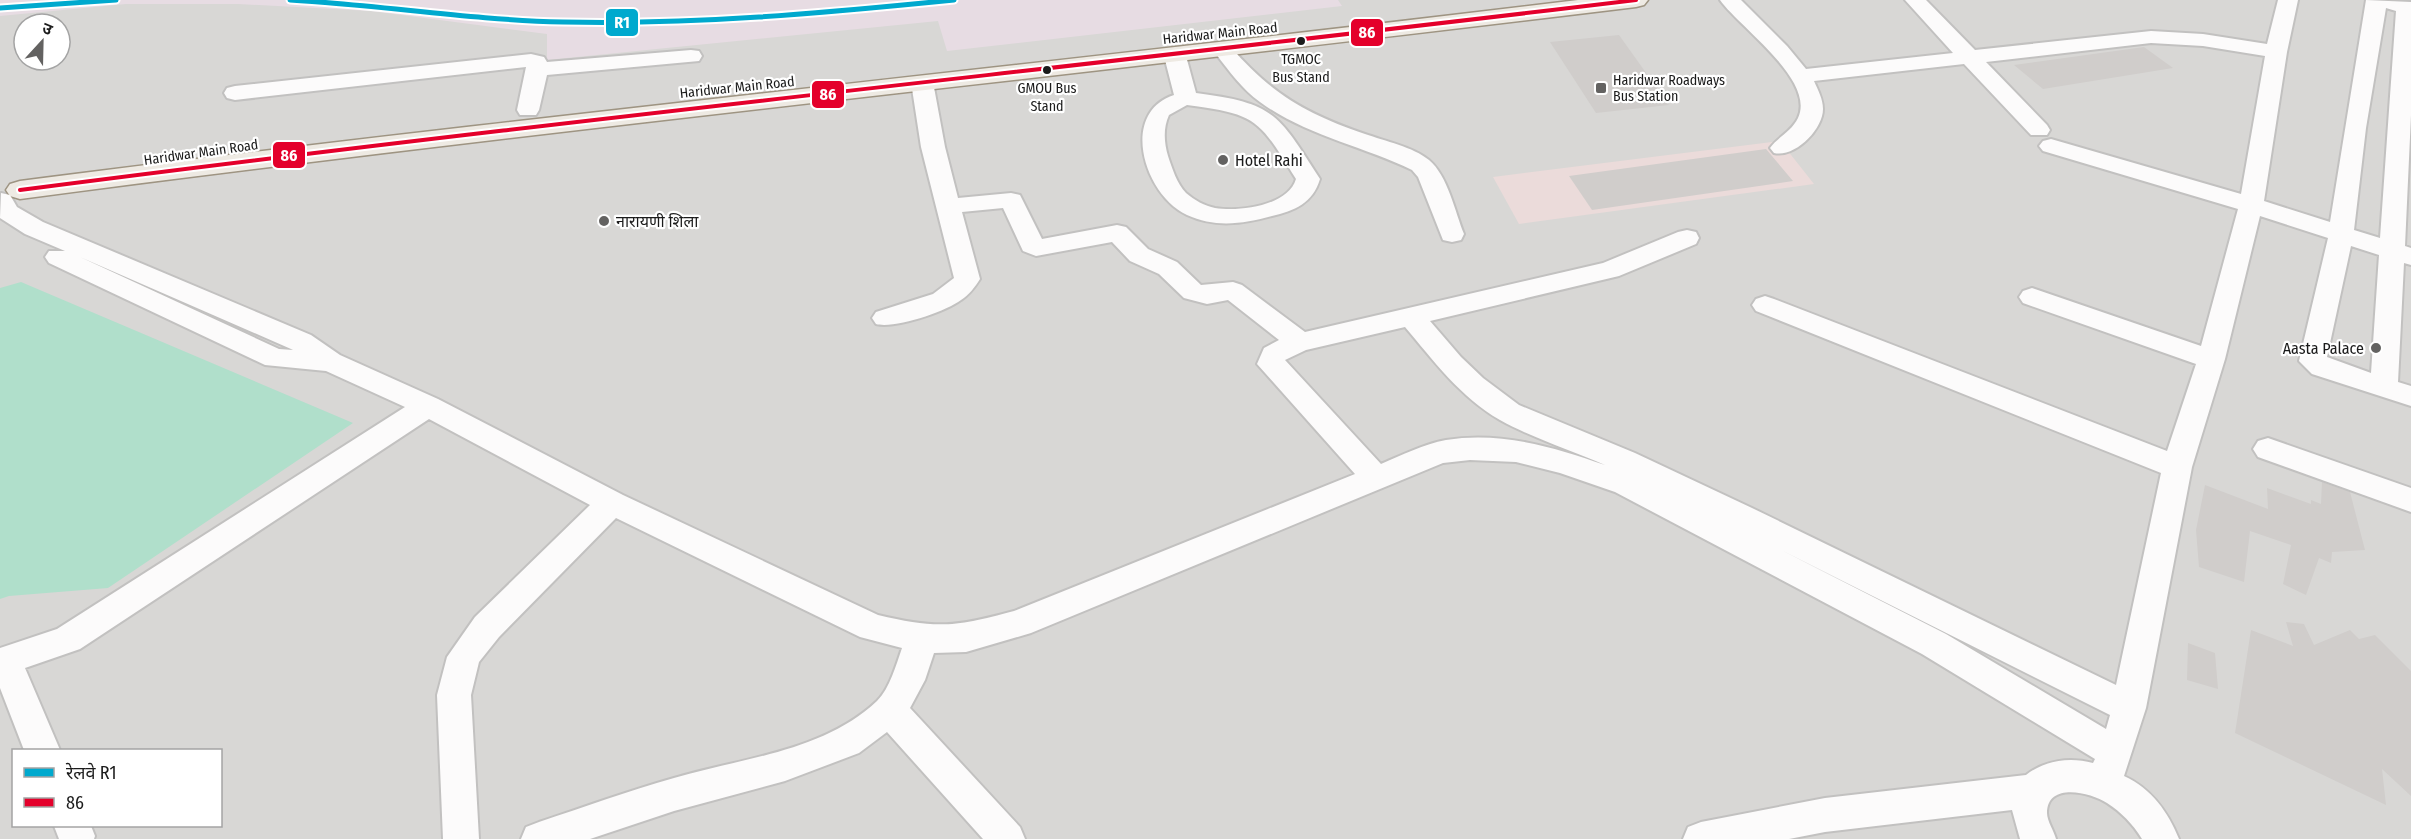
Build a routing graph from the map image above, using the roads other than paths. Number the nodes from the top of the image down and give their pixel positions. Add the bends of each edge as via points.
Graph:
1 (1522, 0) edge
2 (1636, 0) edge
3 (1730, 0) edge
4 (1915, 0) edge
5 (2288, 0) edge
6 (2376, 0) edge
7 (2409, 8) edge
8 (1223, 50) junction
9 (2276, 52) junction
10 (691, 56) dead end
11 (1175, 56) junction
12 (1971, 59) junction
13 (537, 69) junction
14 (1801, 76) junction
15 (921, 82) junction
16 (831, 84) junction
17 (235, 93) dead end
18 (1186, 98) junction
19 (528, 110) junction
20 (1782, 148) dead end
21 (9, 188) edge
22 (2251, 205) junction
23 (950, 206) junction
24 (0, 228) edge
25 (1452, 234) dead end
26 (2341, 235) junction
27 (1687, 238) dead end
28 (2401, 254) edge
29 (2032, 297) dead end
30 (1765, 305) dead end
31 (885, 318) dead end
32 (1413, 318) junction
33 (1300, 342) junction
34 (2211, 359) junction
35 (330, 362) junction
36 (2384, 387) junction
37 (2411, 396) edge
38 (428, 406) junction
39 (1509, 412) junction
40 (2268, 449) dead end
41 (1535, 455) junction
42 (2177, 467) junction
43 (1376, 477) junction
44 (2411, 500) edge
45 (612, 503) junction
46 (922, 639) junction
47 (3, 661) edge
48 (2128, 708) junction
49 (890, 711) junction
50 (42, 749) edge
51 (2109, 767) junction
52 (2034, 791) junction
53 (461, 839) edge
54 (539, 839) edge
55 (1007, 839) edge
56 (1701, 839) edge
57 (2038, 839) edge
58 (2161, 839) edge

1 - 16 main road, Haridwar Main Road
2 - 8 main road, Haridwar Main Road
3 - 14 street
4 - 12 street
5 - 9 street
6 - 7 street
6 - 26 street
7 - 28 street
8 - 11 main road, Haridwar Main Road
8 - 25 street via 1268,98 1292,112 1420,165 1429,176
9 - 12 street via 2203,40 2151,37
9 - 22 street
10 - 13 street
11 - 15 main road, Haridwar Main Road
11 - 18 street
12 - 14 street
12 - 22 street via 2045,138
13 - 17 street via 536,62 525,59
13 - 19 street
14 - 20 street via 1812,107 1793,141
15 - 16 main road, Haridwar Main Road
15 - 23 street via 933,147
16 - 19 main road, Haridwar Main Road
16 - 21 main road, Haridwar Main Road
18 - 18 street via 1159,113 1151,137 1170,189 1180,201 1196,210 1235,218 1276,208 1306,190 1308,180 1272,122 1262,114 1232,104
19 - 21 main road, Haridwar Main Road via 386,126
21 - 35 street via 8,212 34,228 301,342
22 - 26 street
22 - 34 street
23 - 31 street via 967,279 961,290
23 - 33 street via 1011,200 1036,248 1118,232 1139,255 1168,268 1193,292 1207,295 1233,291
24 - 35 street via 275,358
26 - 28 street
26 - 36 street via 2313,361
27 - 32 street via 1610,270
28 - 36 street
29 - 34 street
30 - 42 street
32 - 33 street
32 - 39 street via 1451,364
33 - 43 street via 1276,351 1271,364
34 - 42 street
35 - 38 street
36 - 37 street
38 - 45 street
38 - 47 street via 78,633
39 - 41 street
39 - 48 street via 1741,516
40 - 44 street
41 - 43 street via 1447,451
41 - 51 street via 1626,484 1934,644
42 - 48 street
43 - 46 street via 1019,623 966,638
45 - 46 street via 872,627
45 - 53 street via 487,627 464,657 454,695
46 - 49 street via 908,680
47 - 50 street
48 - 51 street
49 - 54 street via 847,742 785,765 674,794
49 - 55 street
51 - 52 street via 2050,778
51 - 58 street via 2156,826
52 - 56 street via 1825,815
52 - 57 street via 2029,814

